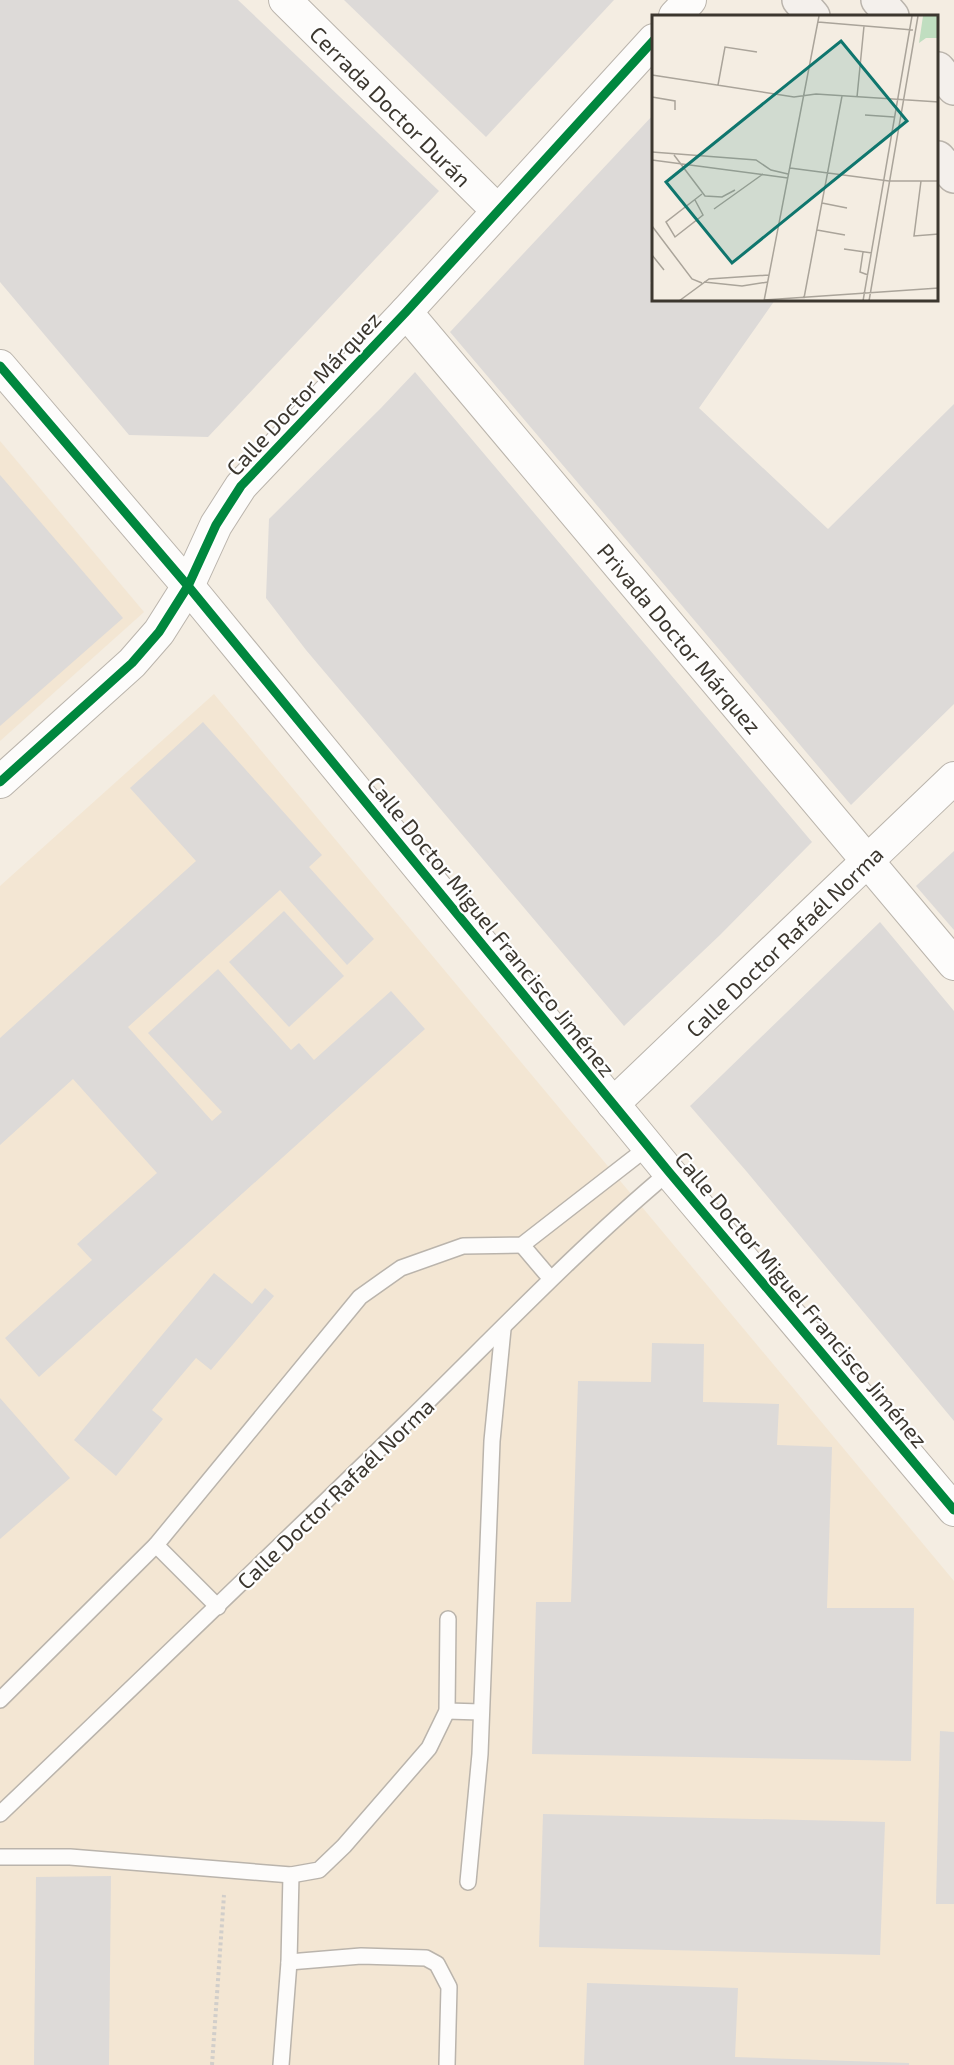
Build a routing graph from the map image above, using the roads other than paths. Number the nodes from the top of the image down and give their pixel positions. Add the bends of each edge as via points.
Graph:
1 (285, 0) edge
2 (690, 0) edge
3 (799, 0) edge
4 (878, 0) edge
5 (676, 15) edge
6 (812, 15) edge
7 (891, 15) edge
8 (652, 42) edge
9 (939, 70) edge
10 (954, 88) edge
11 (939, 159) edge
12 (954, 176) edge
13 (498, 211) junction
14 (406, 312) junction
15 (0, 366) edge
16 (188, 586) junction
17 (954, 778) edge
18 (0, 782) edge
19 (868, 861) junction
20 (954, 964) edge
21 (613, 1104) junction
22 (648, 1146) junction
23 (669, 1172) junction
24 (522, 1245) junction
25 (550, 1278) junction
26 (503, 1329) junction
27 (954, 1510) edge
28 (156, 1545) junction
29 (218, 1606) junction
30 (448, 1619) dead end
31 (0, 1700) edge
32 (447, 1711) junction
33 (481, 1712) junction
34 (0, 1814) edge
35 (0, 1857) edge
36 (291, 1875) junction
37 (468, 1882) dead end
38 (289, 1962) junction
39 (281, 2065) edge
40 (447, 2065) edge

1 - 13 street, Cerrada Doctor Durán
2 - 5 street
3 - 6 main road
4 - 7 main road
8 - 13 street, Calle Doctor Márquez
9 - 10 main road
11 - 12 main road
13 - 14 street, Calle Doctor Márquez
14 - 16 street, Calle Doctor Márquez via 241,486 216,525
14 - 19 street, Privada Doctor Márquez
15 - 16 street, Calle Doctor Miguel Francisco Jiménez
16 - 18 street, Calle Doctor Márquez via 159,632 132,663
16 - 21 street, Calle Doctor Miguel Francisco Jiménez
17 - 19 street, Calle Doctor Rafaél Norma
19 - 20 street, Privada Doctor Márquez
19 - 21 street, Calle Doctor Rafaél Norma
21 - 22 street, Calle Doctor Miguel Francisco Jiménez
22 - 23 street, Calle Doctor Miguel Francisco Jiménez
22 - 24 lane
23 - 25 lane, Calle Doctor Rafaél Norma
23 - 27 street, Calle Doctor Miguel Francisco Jiménez
24 - 25 lane
24 - 28 lane via 463,1246 401,1268 360,1296
25 - 26 lane, Calle Doctor Rafaél Norma
26 - 29 lane, Calle Doctor Rafaél Norma
26 - 33 lane via 492,1441
28 - 29 lane
28 - 31 lane
29 - 34 lane, Calle Doctor Rafaél Norma
30 - 32 lane
32 - 33 lane
32 - 36 lane via 429,1748 344,1846 319,1870
33 - 37 lane
35 - 36 lane via 70,1857
36 - 38 lane
38 - 39 lane
38 - 40 lane via 361,1956 426,1958 437,1964 449,1987

